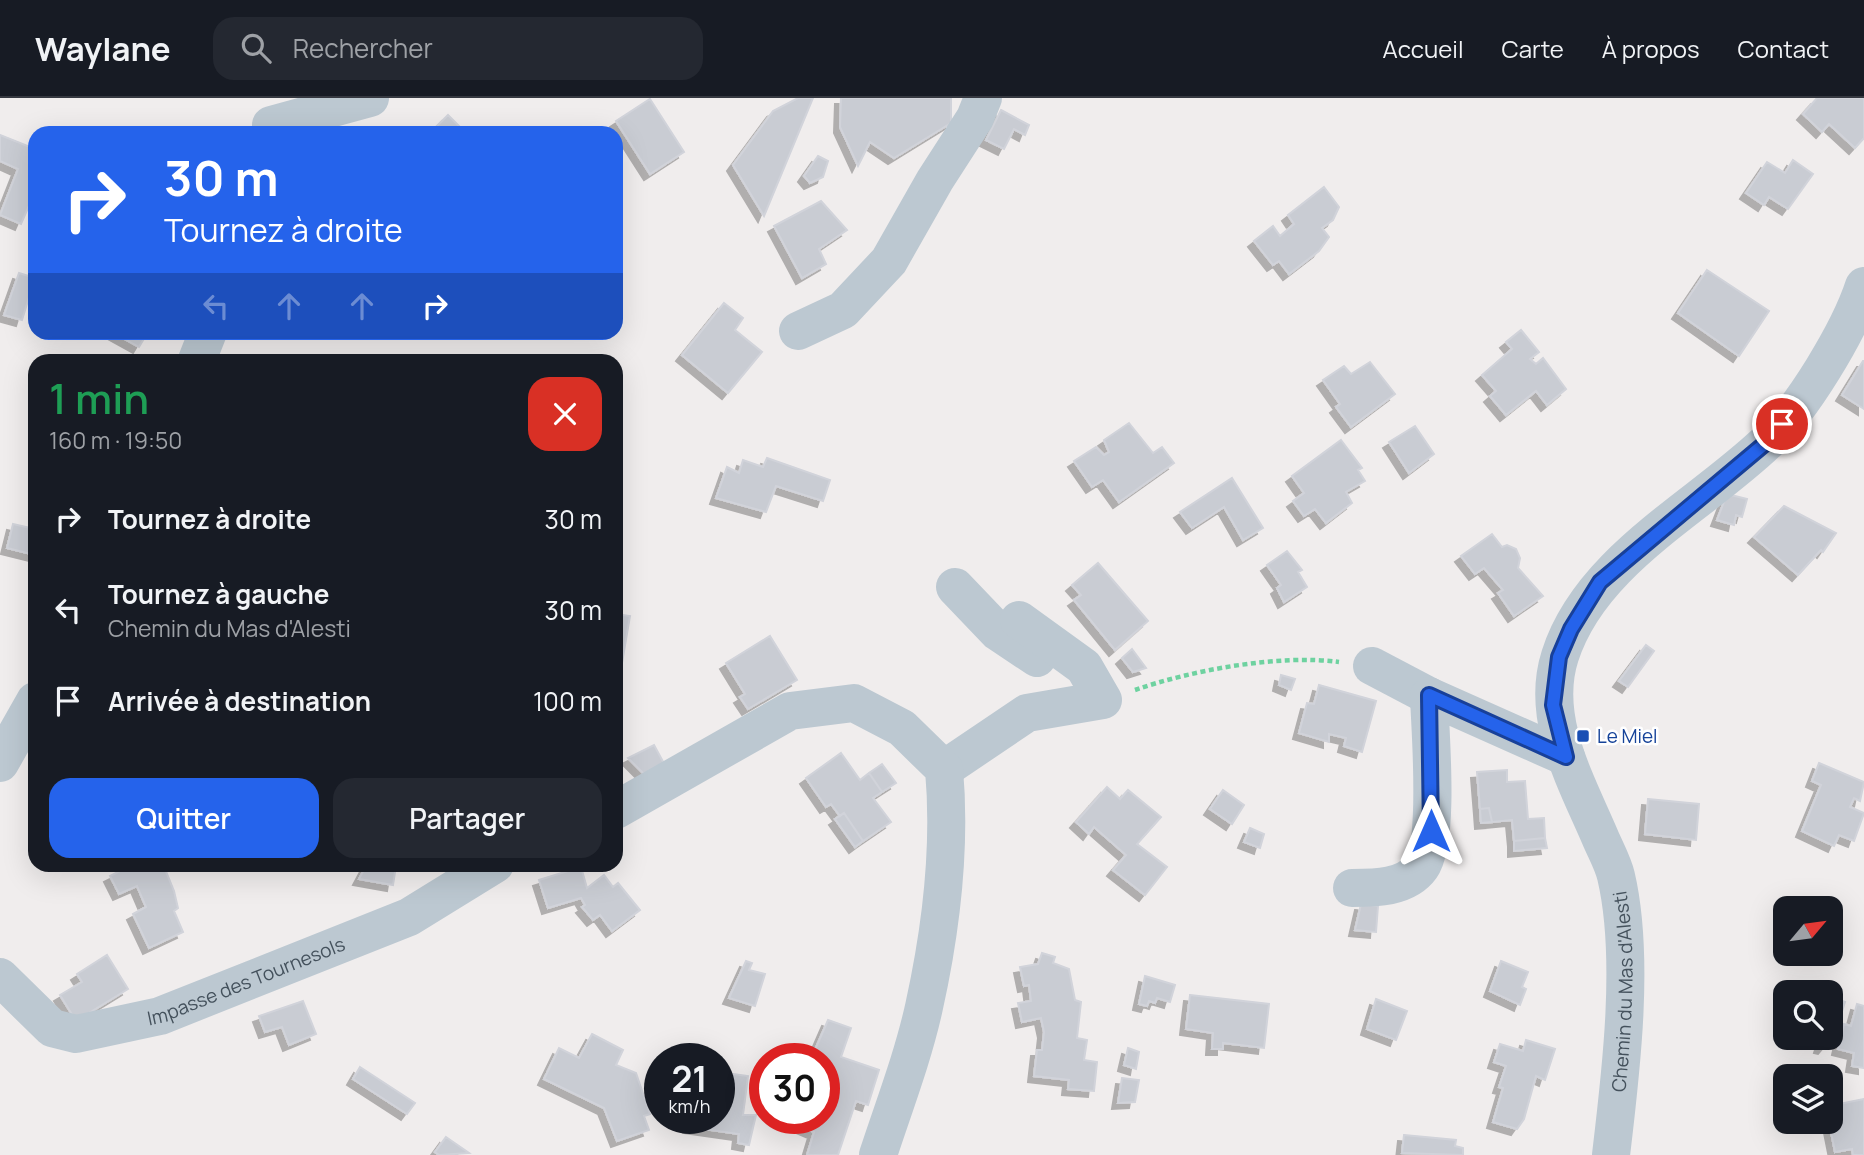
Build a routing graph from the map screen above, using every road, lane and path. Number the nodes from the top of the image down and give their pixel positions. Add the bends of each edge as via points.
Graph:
1 (370, 98) edge
2 (983, 98) edge
3 (272, 119) edge
4 (1864, 286) edge
5 (798, 331) dead end
6 (955, 587) dead end
7 (1019, 620) dead end
8 (1372, 666) joint
9 (1429, 695) junction
10 (1091, 702) junction
11 (28, 712) edge
12 (3, 751) edge
13 (1566, 757) junction
14 (944, 769) junction
15 (623, 806) edge
16 (482, 872) edge
17 (1352, 888) dead end
18 (0, 977) edge
19 (878, 1155) edge
20 (1611, 1155) edge

1 - 3 street
2 - 5 street via 889,261 843,310
4 - 13 street, Chemin du Mas d'Alesti via 1854,317 1796,407 1768,441 1600,582 1559,657 1553,705
6 - 10 street via 998,632 1067,678
7 - 10 street via 1084,667
8 - 9 street
8 - 10 path via 1304,657 1166,679
9 - 13 street
9 - 17 street via 1431,831 1422,866 1405,880 1380,888
10 - 14 street via 1027,713
11 - 12 street
13 - 20 street, Chemin du Mas d'Alesti via 1616,874 1626,956
14 - 15 street via 902,729 854,703 790,711
14 - 19 street via 949,820 924,1008
16 - 18 street, Impasse des Tournesols via 409,917 160,1016 76,1034 52,1028

